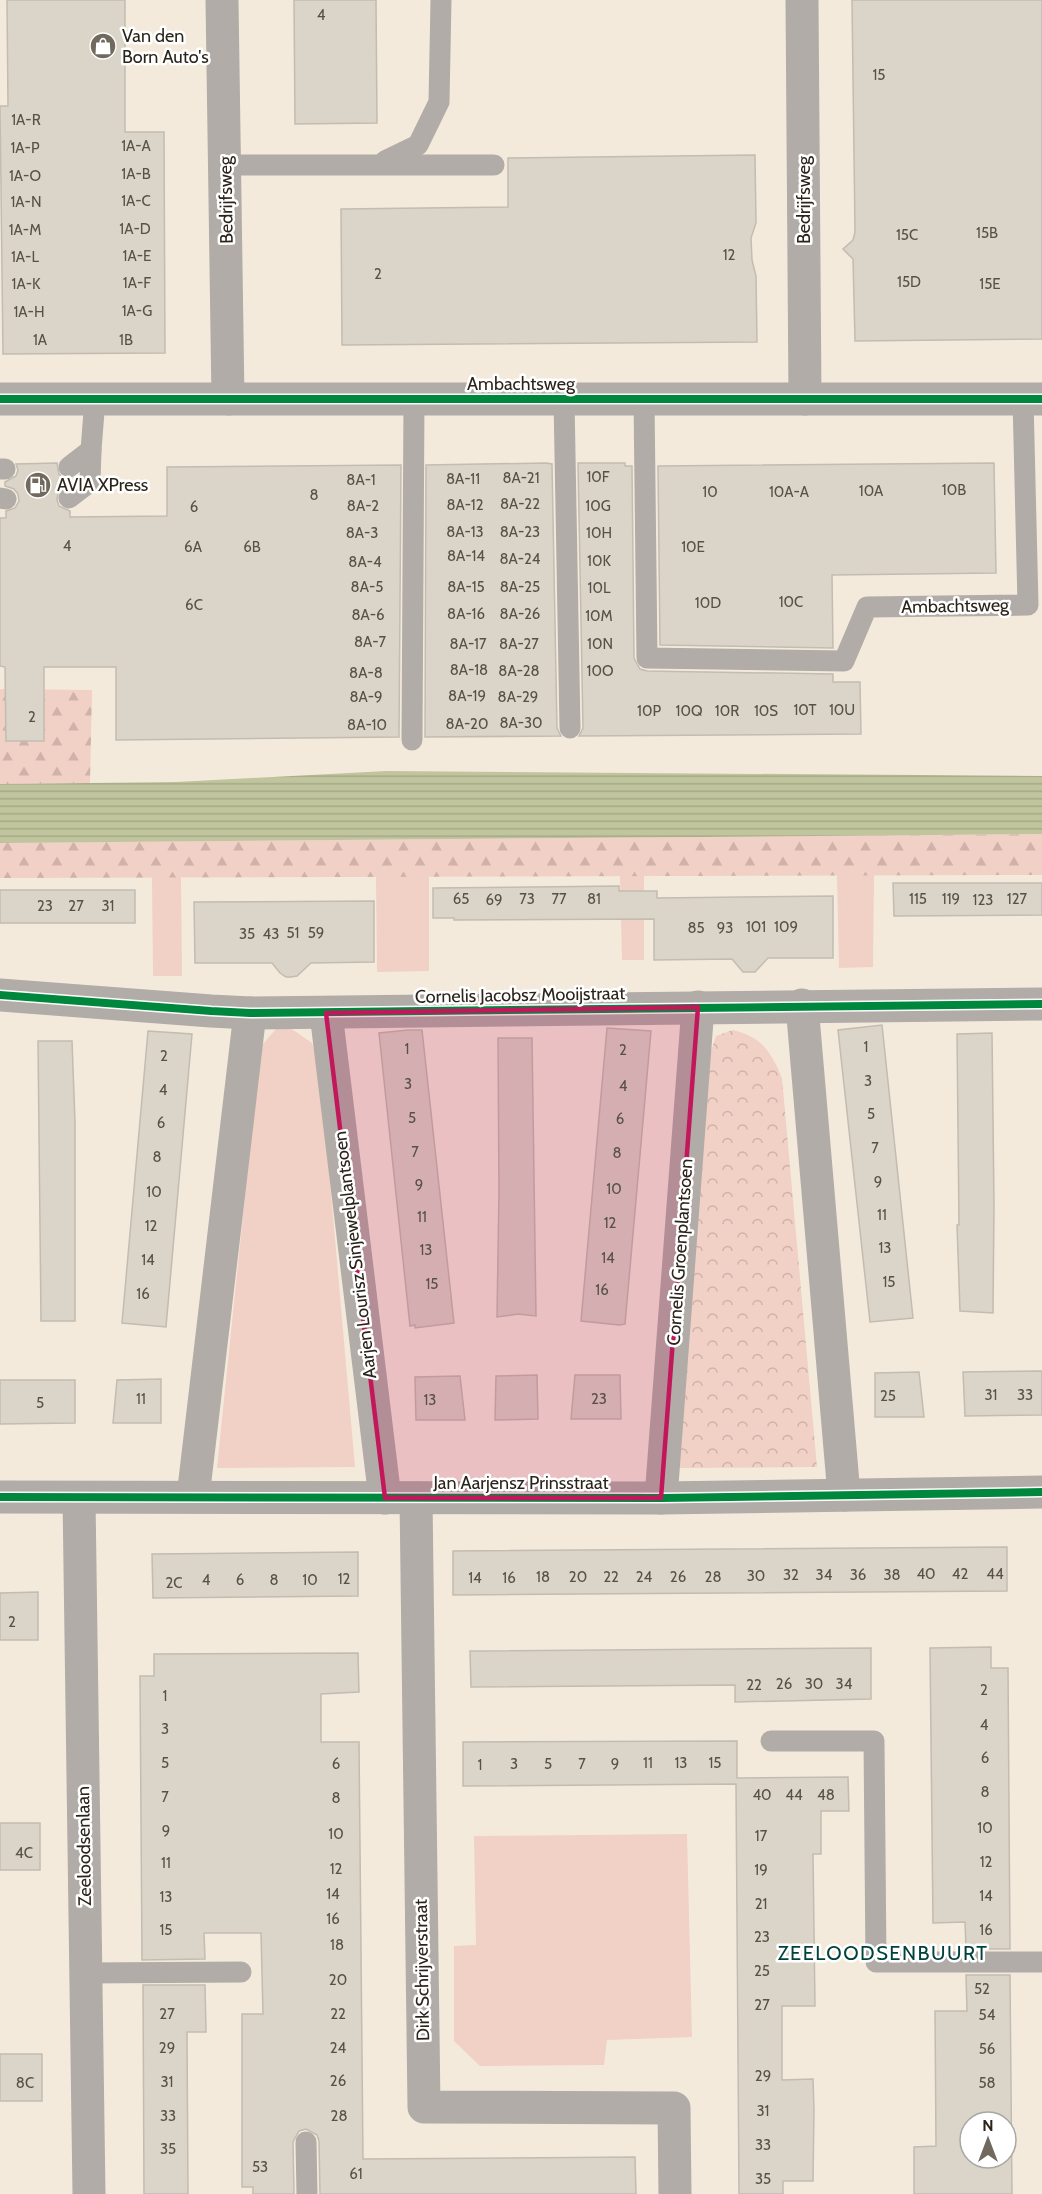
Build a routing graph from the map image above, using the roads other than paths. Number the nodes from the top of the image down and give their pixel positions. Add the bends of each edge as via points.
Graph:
1 (222, 0) edge
2 (441, 0) edge
3 (802, 0) edge
4 (379, 164) junction
5 (225, 165) junction
6 (494, 165) dead end
7 (0, 399) edge
8 (95, 399) junction
9 (228, 399) junction
10 (414, 399) junction
11 (564, 399) junction
12 (644, 399) junction
13 (805, 399) junction
14 (1032, 399) edge
15 (91, 450) junction
16 (69, 467) dead end
17 (69, 498) dead end
18 (570, 728) dead end
19 (412, 740) dead end
20 (0, 995) edge
21 (1042, 1004) edge
22 (802, 1005) junction
23 (698, 1007) junction
24 (250, 1013) junction
25 (326, 1013) junction
26 (1042, 1492) edge
27 (843, 1495) junction
28 (0, 1497) edge
29 (193, 1497) junction
30 (79, 1498) junction
31 (400, 1498) junction
32 (661, 1498) junction
33 (771, 1741) dead end
34 (1042, 1962) edge
35 (241, 1972) dead end
36 (86, 1974) junction
37 (306, 2142) dead end
38 (89, 2194) edge
39 (307, 2194) edge
40 (675, 2194) edge

1 - 5 street, Bedrijfsweg
2 - 4 lane via 439,102 418,145
3 - 13 street, Bedrijfsweg
4 - 5 lane
4 - 6 lane
5 - 9 street, Bedrijfsweg
7 - 8 street, Ambachtsweg
8 - 9 street, Ambachtsweg
8 - 15 lane
9 - 10 street, Ambachtsweg
10 - 11 street, Ambachtsweg
10 - 19 lane
11 - 12 street, Ambachtsweg
11 - 18 lane, Ambachtsweg
12 - 13 street, Ambachtsweg
12 - 14 lane, Ambachtsweg via 647,658 843,661 867,607 1028,605
13 - 14 street, Ambachtsweg
15 - 16 lane
15 - 17 lane via 90,482
20 - 24 street, Cornelis Jacobsz Mooijstraat
21 - 22 street, Cornelis Jacobsz Mooijstraat
22 - 23 street, Cornelis Jacobsz Mooijstraat
22 - 27 street
23 - 25 street, Cornelis Jacobsz Mooijstraat
23 - 32 street, Cornelis Groenplantsoen
24 - 25 street, Cornelis Jacobsz Mooijstraat
24 - 29 street
25 - 31 street, Aarjen Lourisz Sinjewelplantsoen
26 - 27 street, Jan Aarjensz Prinsstraat
27 - 32 street, Jan Aarjensz Prinsstraat
28 - 30 street, Jan Aarjensz Prinsstraat
29 - 30 street, Jan Aarjensz Prinsstraat
29 - 31 street, Jan Aarjensz Prinsstraat
30 - 36 street, Zeeloodsenlaan
31 - 32 street, Jan Aarjensz Prinsstraat
31 - 40 street, Dirk Schrijverstraat via 424,2107 674,2108
33 - 34 lane via 874,1741 876,1962
35 - 36 lane
36 - 38 street, Zeeloodsenlaan
37 - 39 lane

